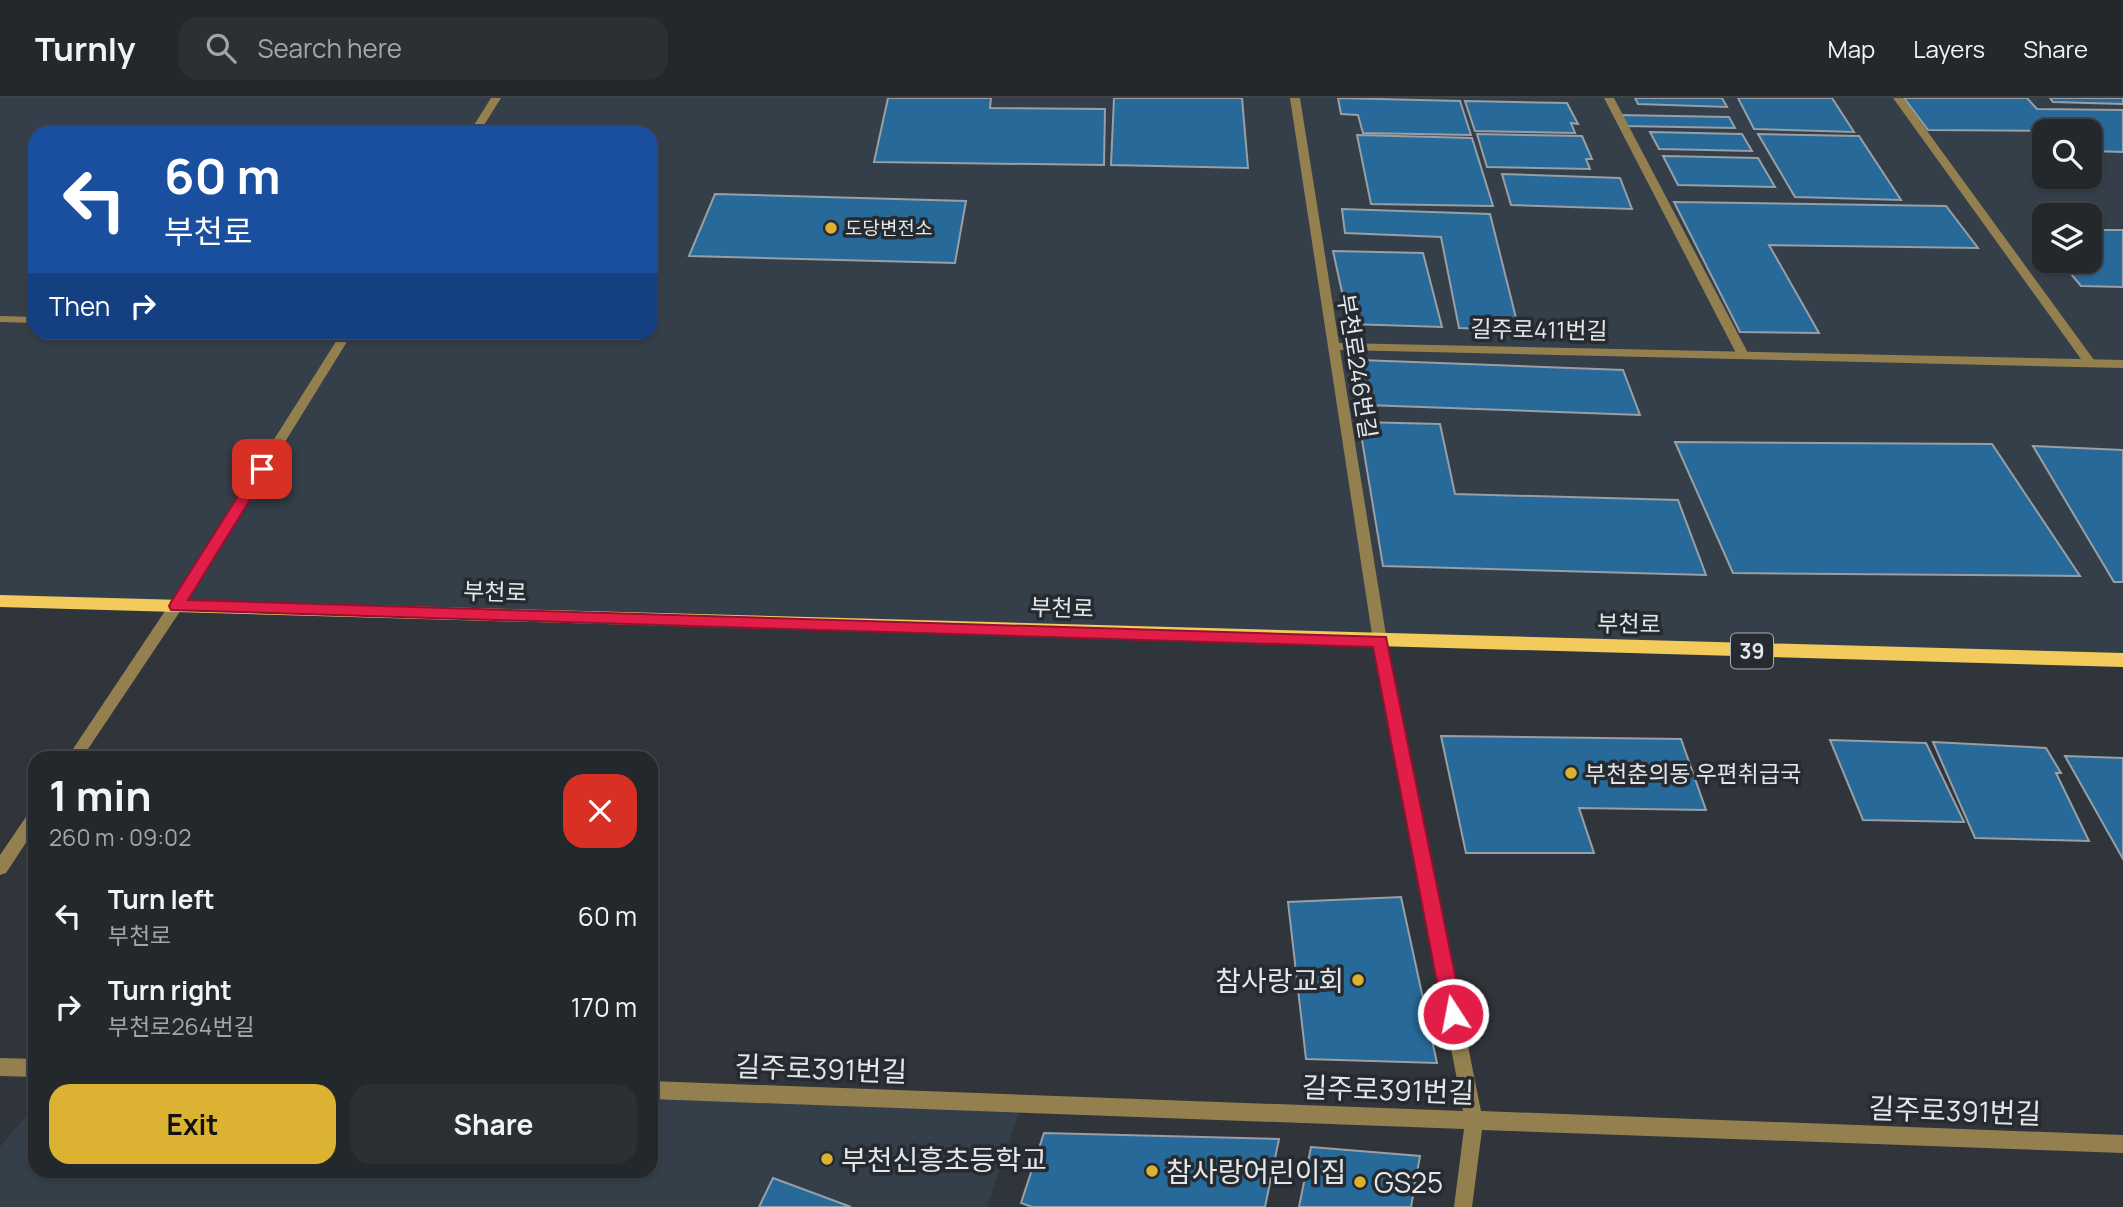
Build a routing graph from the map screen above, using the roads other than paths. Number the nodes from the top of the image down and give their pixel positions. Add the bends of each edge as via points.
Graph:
1 (496, 98) edge
2 (1295, 98) edge
3 (1609, 98) edge
4 (1898, 98) edge
5 (478, 126) edge
6 (0, 319) edge
7 (28, 320) edge
8 (343, 340) edge
9 (1334, 346) junction
10 (1743, 355) junction
11 (2090, 363) junction
12 (2123, 363) edge
13 (0, 601) edge
14 (176, 606) junction
15 (1380, 641) junction
16 (2123, 660) edge
17 (79, 751) edge
18 (28, 826) edge
19 (0, 868) edge
20 (0, 1067) edge
21 (28, 1068) edge
22 (658, 1090) edge
23 (1474, 1121) junction
24 (2123, 1144) edge
25 (1463, 1207) edge

1 - 5 street
2 - 9 street, 부천로246번길
3 - 10 street
4 - 11 street
6 - 7 street
8 - 14 street
9 - 10 street, 길주로411번길
9 - 15 street, 부천로246번길
10 - 11 street, 길주로411번길
11 - 12 street, 길주로411번길
13 - 14 main road, 부천로 / 39
14 - 15 main road, 부천로 / 39
14 - 17 street
15 - 16 main road, 부천로 / 39
15 - 23 street, 부천로246번길
18 - 19 street
20 - 21 street
22 - 23 street, 길주로391번길
23 - 24 street, 길주로391번길
23 - 25 street, 부천로246번길

